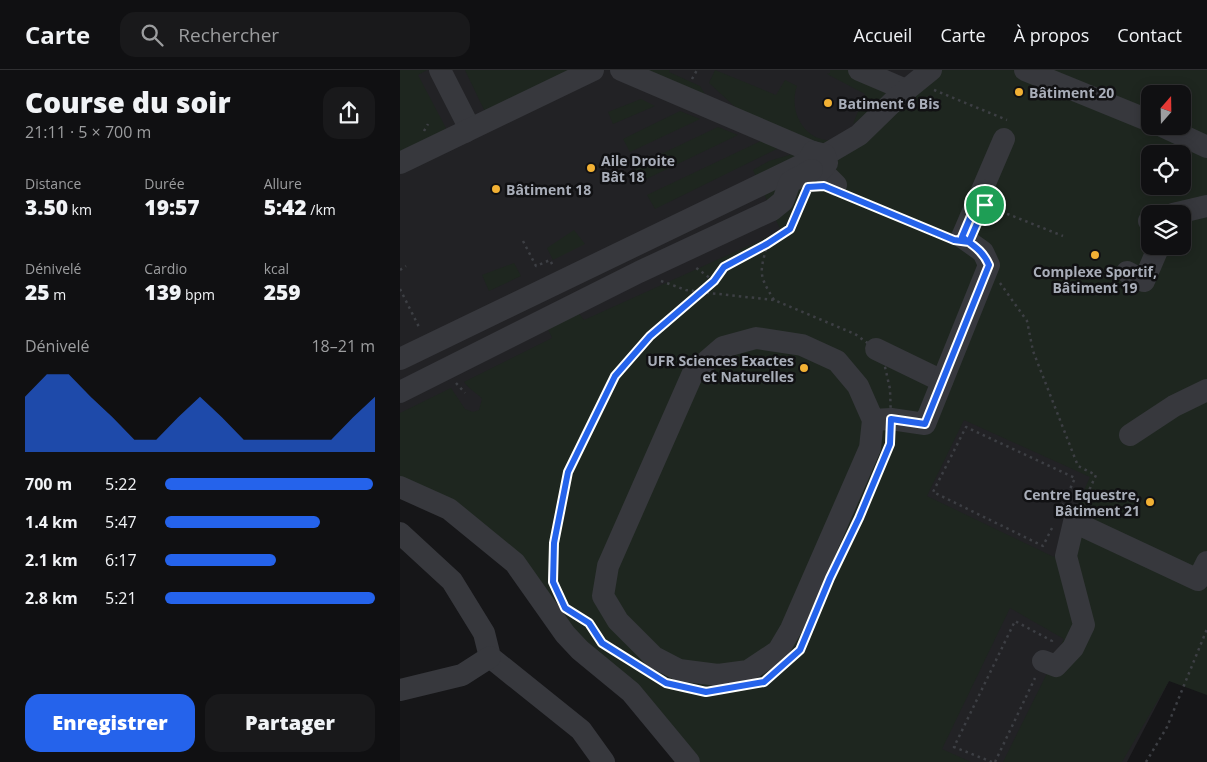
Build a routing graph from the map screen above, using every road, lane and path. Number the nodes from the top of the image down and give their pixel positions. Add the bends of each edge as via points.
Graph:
1 (440, 70) edge
2 (593, 70) edge
3 (621, 70) edge
4 (697, 70) edge
5 (859, 70) edge
6 (930, 70) edge
7 (1025, 70) edge
8 (692, 79) dead end
9 (909, 87) junction
10 (1141, 117) edge
11 (1007, 130) joint
12 (465, 132) junction
13 (1181, 135) edge
14 (1207, 147) edge
15 (400, 163) edge
16 (823, 170) junction
17 (976, 204) junction
18 (1207, 206) edge
19 (1191, 210) edge
20 (797, 212) dead end
21 (1063, 236) dead end
22 (524, 241) dead end
23 (969, 242) junction
24 (767, 244) junction
25 (678, 254) junction
26 (1155, 255) edge
27 (989, 265) junction
28 (406, 266) dead end
29 (536, 266) dead end
30 (400, 270) edge
31 (1127, 272) dead end
32 (714, 281) junction
33 (400, 289) edge
34 (686, 290) dead end
35 (700, 292) junction
36 (774, 300) dead end
37 (428, 346) junction
38 (876, 349) dead end
39 (400, 359) edge
40 (942, 380) junction
41 (1207, 390) edge
42 (400, 392) edge
43 (882, 420) junction
44 (1130, 435) dead end
45 (400, 487) edge
46 (1067, 518) junction
47 (400, 533) edge
48 (1207, 562) edge
49 (1207, 629) edge
50 (490, 657) junction
51 (1043, 661) junction
52 (400, 690) edge
53 (604, 762) edge
54 (689, 762) edge
55 (994, 762) edge
56 (1146, 762) edge

1 - 12 street via 467,123
2 - 12 street
3 - 16 street
4 - 8 path
5 - 9 street
6 - 9 street
7 - 10 street
9 - 11 path via 926,86
9 - 16 street
11 - 17 street
12 - 15 street
13 - 14 street
16 - 23 path via 954,240
16 - 25 street via 790,182 783,200 772,210
16 - 37 street
17 - 21 path
17 - 23 street via 962,237
18 - 19 street
20 - 24 path via 790,229
22 - 29 path
23 - 27 street via 983,252
24 - 32 path via 724,267
24 - 36 path via 760,272
25 - 32 path
25 - 42 street
26 - 31 street via 1144,280
27 - 40 street
27 - 46 path via 1027,321 1033,351 1078,466 1096,475
28 - 30 path
32 - 35 path
33 - 37 path
34 - 35 path
35 - 43 path via 650,336 615,376 568,472 554,543 553,582 565,608 589,623 602,643 666,683 706,692 764,682 800,650 890,444
37 - 39 street
38 - 40 street
40 - 43 street via 925,424
41 - 44 street via 1174,406
43 - 43 street via 837,361 802,345 756,338 723,347 693,373 608,566 604,596 618,621 654,657 679,670 718,675 748,671 778,651 791,629
45 - 54 street via 449,509 515,562 565,634 631,692
46 - 46 path via 1075,478 966,427 933,492 1043,546
46 - 48 street via 1198,580
46 - 51 street via 1066,556 1084,625 1073,648 1056,666
47 - 50 street via 452,581 484,633
49 - 56 path via 1167,727
50 - 52 street via 462,675
50 - 53 street via 581,730
51 - 55 path
51 - 55 path via 1052,641 1015,621 954,746

